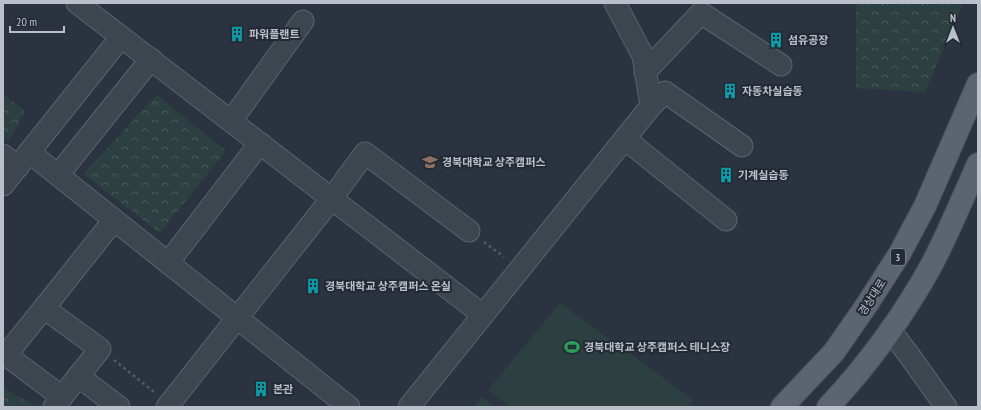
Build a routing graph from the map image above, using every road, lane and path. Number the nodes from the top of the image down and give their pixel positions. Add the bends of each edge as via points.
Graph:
1 (615, 3) edge
2 (86, 6) edge
3 (303, 21) dead end
4 (121, 37) junction
5 (150, 59) junction
6 (781, 65) dead end
7 (645, 72) junction
8 (978, 84) edge
9 (651, 106) junction
10 (231, 121) junction
11 (625, 139) junction
12 (260, 143) junction
13 (742, 146) dead end
14 (17, 158) edge
15 (978, 164) edge
16 (58, 175) junction
17 (3, 185) edge
18 (332, 198) junction
19 (114, 220) junction
20 (726, 220) dead end
21 (469, 231) joint
22 (168, 263) junction
23 (520, 269) junction
24 (44, 308) junction
25 (483, 315) junction
26 (237, 318) junction
27 (890, 330) junction
28 (100, 349) junction
29 (78, 376) junction
30 (325, 400) edge
31 (58, 402) edge
32 (168, 405) edge
33 (119, 407) edge
34 (349, 407) edge
35 (409, 407) edge
36 (782, 407) edge
37 (828, 407) edge
38 (946, 407) edge

1 - 7 street via 643,56
2 - 4 street
3 - 10 street
4 - 5 street
4 - 14 street
5 - 10 street
5 - 16 street
6 - 7 street via 701,13
7 - 9 street
8 - 36 main road, 경상대로 / 3 via 925,206 900,253 834,352
9 - 11 street
9 - 13 street via 665,92
10 - 12 street
11 - 20 street
11 - 23 street
12 - 18 street
12 - 22 street
14 - 16 street
14 - 17 street
15 - 27 main road via 932,264
16 - 19 street
18 - 21 street via 365,153
18 - 25 street
18 - 26 street
19 - 22 street
19 - 24 street
21 - 23 path
22 - 26 street
23 - 25 street
24 - 28 street
24 - 31 street via 6,355
25 - 35 street
26 - 30 street
26 - 32 street
27 - 37 main road via 848,386
27 - 38 street
28 - 29 street
28 - 32 path
29 - 31 street
29 - 33 street
30 - 34 street

